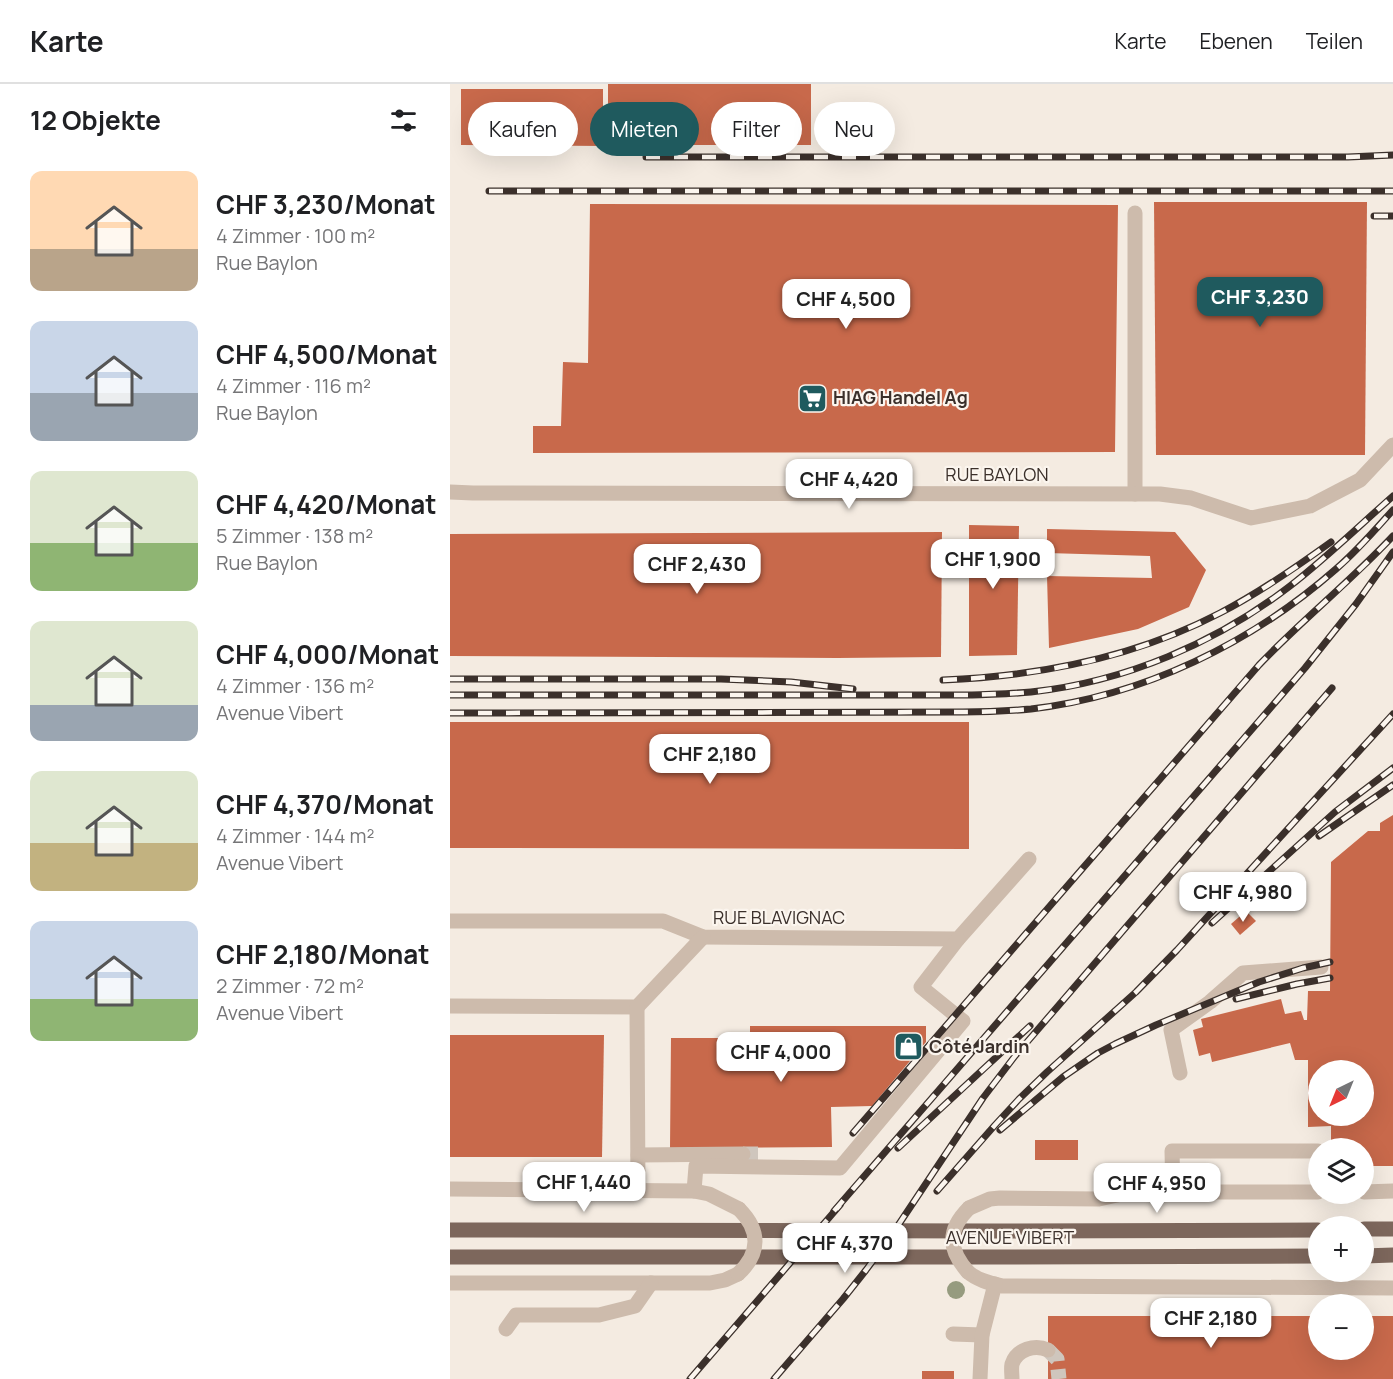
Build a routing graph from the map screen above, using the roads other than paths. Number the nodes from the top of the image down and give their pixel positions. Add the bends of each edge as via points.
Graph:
1 (1135, 213) dead end
2 (1393, 445) edge
3 (450, 492) edge
4 (1135, 494) junction
5 (1029, 859) dead end
6 (450, 921) edge
7 (703, 937) junction
8 (958, 939) junction
9 (1321, 967) dead end
10 (450, 1006) edge
11 (637, 1006) junction
12 (1180, 1073) dead end
13 (1308, 1151) edge
14 (743, 1154) tunnel mouth
15 (638, 1155) junction
16 (695, 1185) junction
17 (450, 1189) edge
18 (638, 1191) junction
19 (1393, 1191) edge
20 (1173, 1192) junction
21 (1308, 1192) edge
22 (1374, 1192) edge
23 (1374, 1229) edge
24 (1393, 1229) edge
25 (450, 1230) edge
26 (1308, 1230) edge
27 (1393, 1255) edge
28 (1308, 1256) edge
29 (1374, 1256) edge
30 (450, 1257) edge
31 (450, 1283) edge
32 (651, 1283) junction
33 (994, 1284) junction
34 (1393, 1288) edge
35 (506, 1329) dead end
36 (953, 1334) dead end
37 (982, 1335) junction
38 (1048, 1350) dead end
39 (980, 1379) edge
40 (1012, 1379) edge

1 - 4 street
2 - 4 street, RUE BAYLON via 1360,480 1310,506 1251,518 1191,498
3 - 4 street, RUE BAYLON
5 - 8 street
6 - 7 street via 663,921
7 - 8 street, RUE BLAVIGNAC
7 - 11 street, RUE BLAVIGNAC
8 - 16 street via 921,987 963,1021 840,1168 696,1167
9 - 12 street via 1243,973 1171,1030
10 - 11 street
11 - 15 street
13 - 20 street via 1172,1150
14 - 15 street
15 - 18 street
16 - 18 street
16 - 32 street, bridge via 739,1209 750,1221 756,1240 750,1260 738,1274 725,1281
17 - 18 street
19 - 22 street
20 - 21 street
20 - 33 street, bridge via 1131,1192 1099,1199 990,1199 969,1208 955,1226 952,1240 956,1255 972,1276
23 - 24 main road
25 - 26 main road, AVENUE VIBERT
27 - 29 main road
28 - 30 main road, AVENUE VIBERT
31 - 32 street
32 - 35 street via 635,1306 599,1315 516,1316
33 - 34 street
33 - 37 street
36 - 37 street
37 - 39 street
38 - 40 street via 1036,1347 1022,1352 1012,1364

